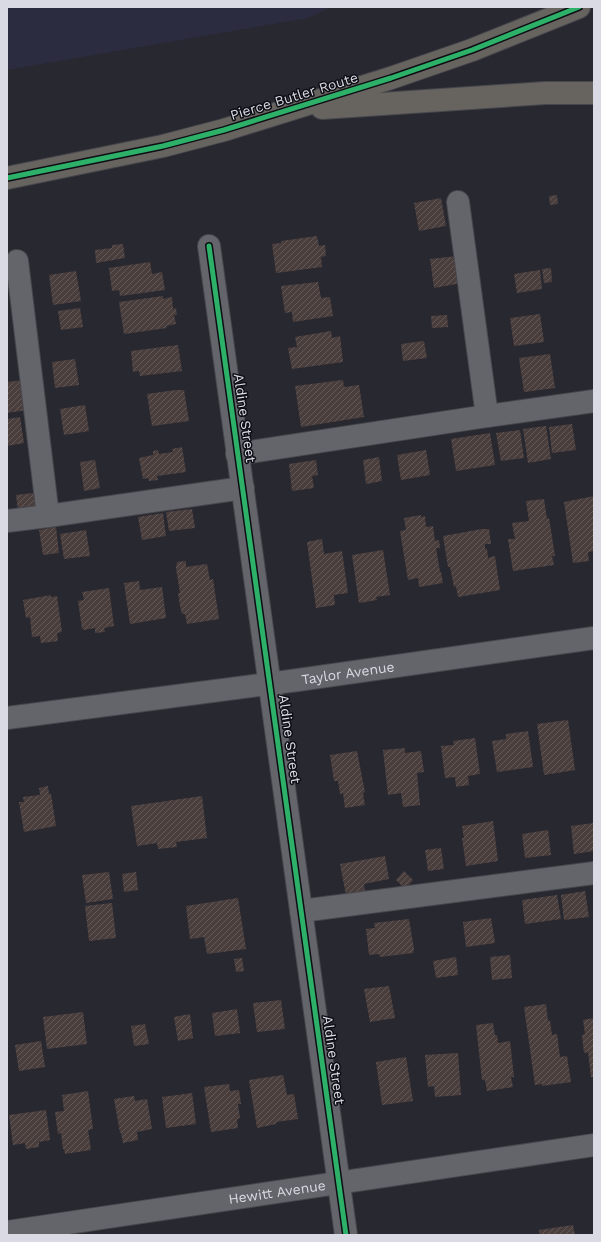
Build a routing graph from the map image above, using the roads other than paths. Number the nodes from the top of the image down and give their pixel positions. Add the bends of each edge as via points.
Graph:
1 (580, 7) edge
2 (594, 93) edge
3 (289, 110) junction
4 (7, 178) edge
5 (458, 202) dead end
6 (209, 246) dead end
7 (17, 261) dead end
8 (594, 401) edge
9 (487, 416) junction
10 (238, 454) junction
11 (243, 488) junction
12 (48, 516) junction
13 (7, 521) edge
14 (594, 638) edge
15 (270, 684) junction
16 (7, 718) edge
17 (594, 873) edge
18 (301, 911) junction
19 (594, 1145) edge
20 (338, 1182) junction
21 (7, 1232) edge
22 (346, 1235) edge

1 - 3 main road, Pierce Butler Route via 472,50
2 - 3 main road via 545,93
3 - 4 main road, Pierce Butler Route via 163,146
5 - 9 street
6 - 10 street, Aldine Street
7 - 12 street
8 - 9 street
9 - 10 street
10 - 11 street, Aldine Street
11 - 12 street
11 - 15 street, Aldine Street
12 - 13 street
14 - 15 street, Taylor Avenue
15 - 16 street, Taylor Avenue
15 - 18 street, Aldine Street
17 - 18 street
18 - 20 street, Aldine Street
19 - 20 street, Hewitt Avenue
20 - 21 street, Hewitt Avenue
20 - 22 street, Aldine Street

